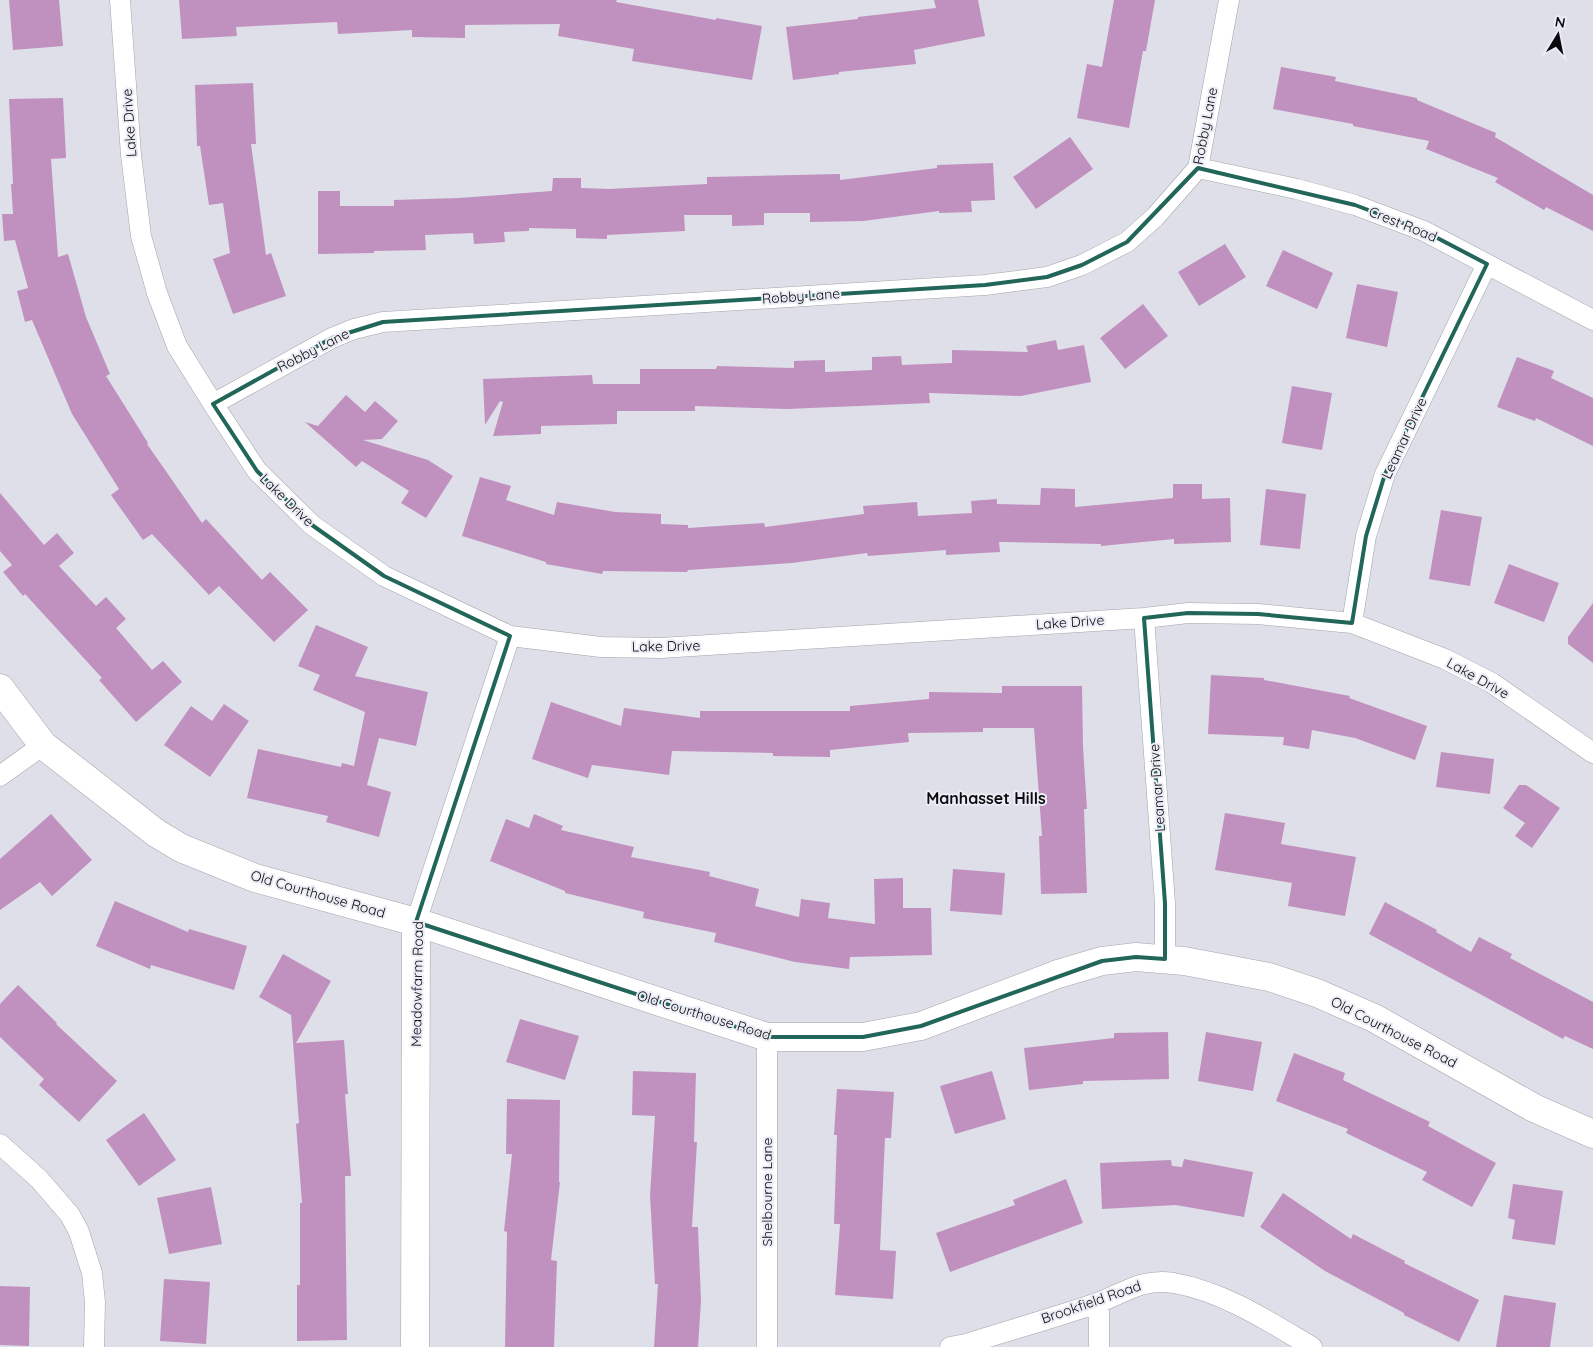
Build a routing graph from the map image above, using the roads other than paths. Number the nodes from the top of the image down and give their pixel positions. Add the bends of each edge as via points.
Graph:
1 (120, 0) edge
2 (1229, 0) edge
3 (1198, 168) junction
4 (1487, 264) junction
5 (1593, 320) edge
6 (213, 404) junction
7 (1144, 618) junction
8 (1352, 623) junction
9 (510, 636) junction
10 (0, 688) edge
11 (43, 745) junction
12 (1593, 753) edge
13 (0, 776) edge
14 (416, 922) junction
15 (1165, 959) junction
16 (767, 1037) junction
17 (1593, 1134) edge
18 (0, 1144) edge
19 (1099, 1302) junction
20 (94, 1347) edge
21 (416, 1347) edge
22 (767, 1347) edge
23 (950, 1347) edge
24 (1099, 1347) edge
25 (1312, 1347) edge

1 - 6 street, Lake Drive via 131,155 141,236 157,294 177,346
2 - 3 street, Robby Lane
3 - 4 street, Crest Road via 1355,205 1424,231
3 - 6 street, Robby Lane via 1128,242 1082,265 1047,277 985,285 383,322 332,338
4 - 5 street, Crest Road
4 - 8 street, Leamar Drive via 1386,474 1366,536
6 - 9 street, Lake Drive via 257,471 312,525 384,576
7 - 8 street, Lake Drive via 1188,613 1258,614
7 - 9 street, Lake Drive via 661,648 601,646
7 - 15 street, Leamar Drive via 1165,903
8 - 12 street, Lake Drive via 1445,659 1492,682
9 - 14 street, Meadowfarm Road
10 - 11 street, Old Courthouse Road
11 - 13 street
11 - 14 street, Old Courthouse Road via 156,833 181,848 255,878
14 - 16 street, Old Courthouse Road
14 - 21 street, Meadowfarm Road
15 - 16 street, Old Courthouse Road via 1136,957 1102,961 1058,974 921,1026 863,1037
15 - 17 street, Old Courthouse Road via 1269,977 1318,993 1374,1018 1534,1108
16 - 22 street, Shelbourne Lane
18 - 20 street via 39,1179 80,1232 92,1273
19 - 23 street, Brookfield Road
19 - 24 street
19 - 25 street, Brookfield Road via 1144,1283 1172,1283 1249,1310

